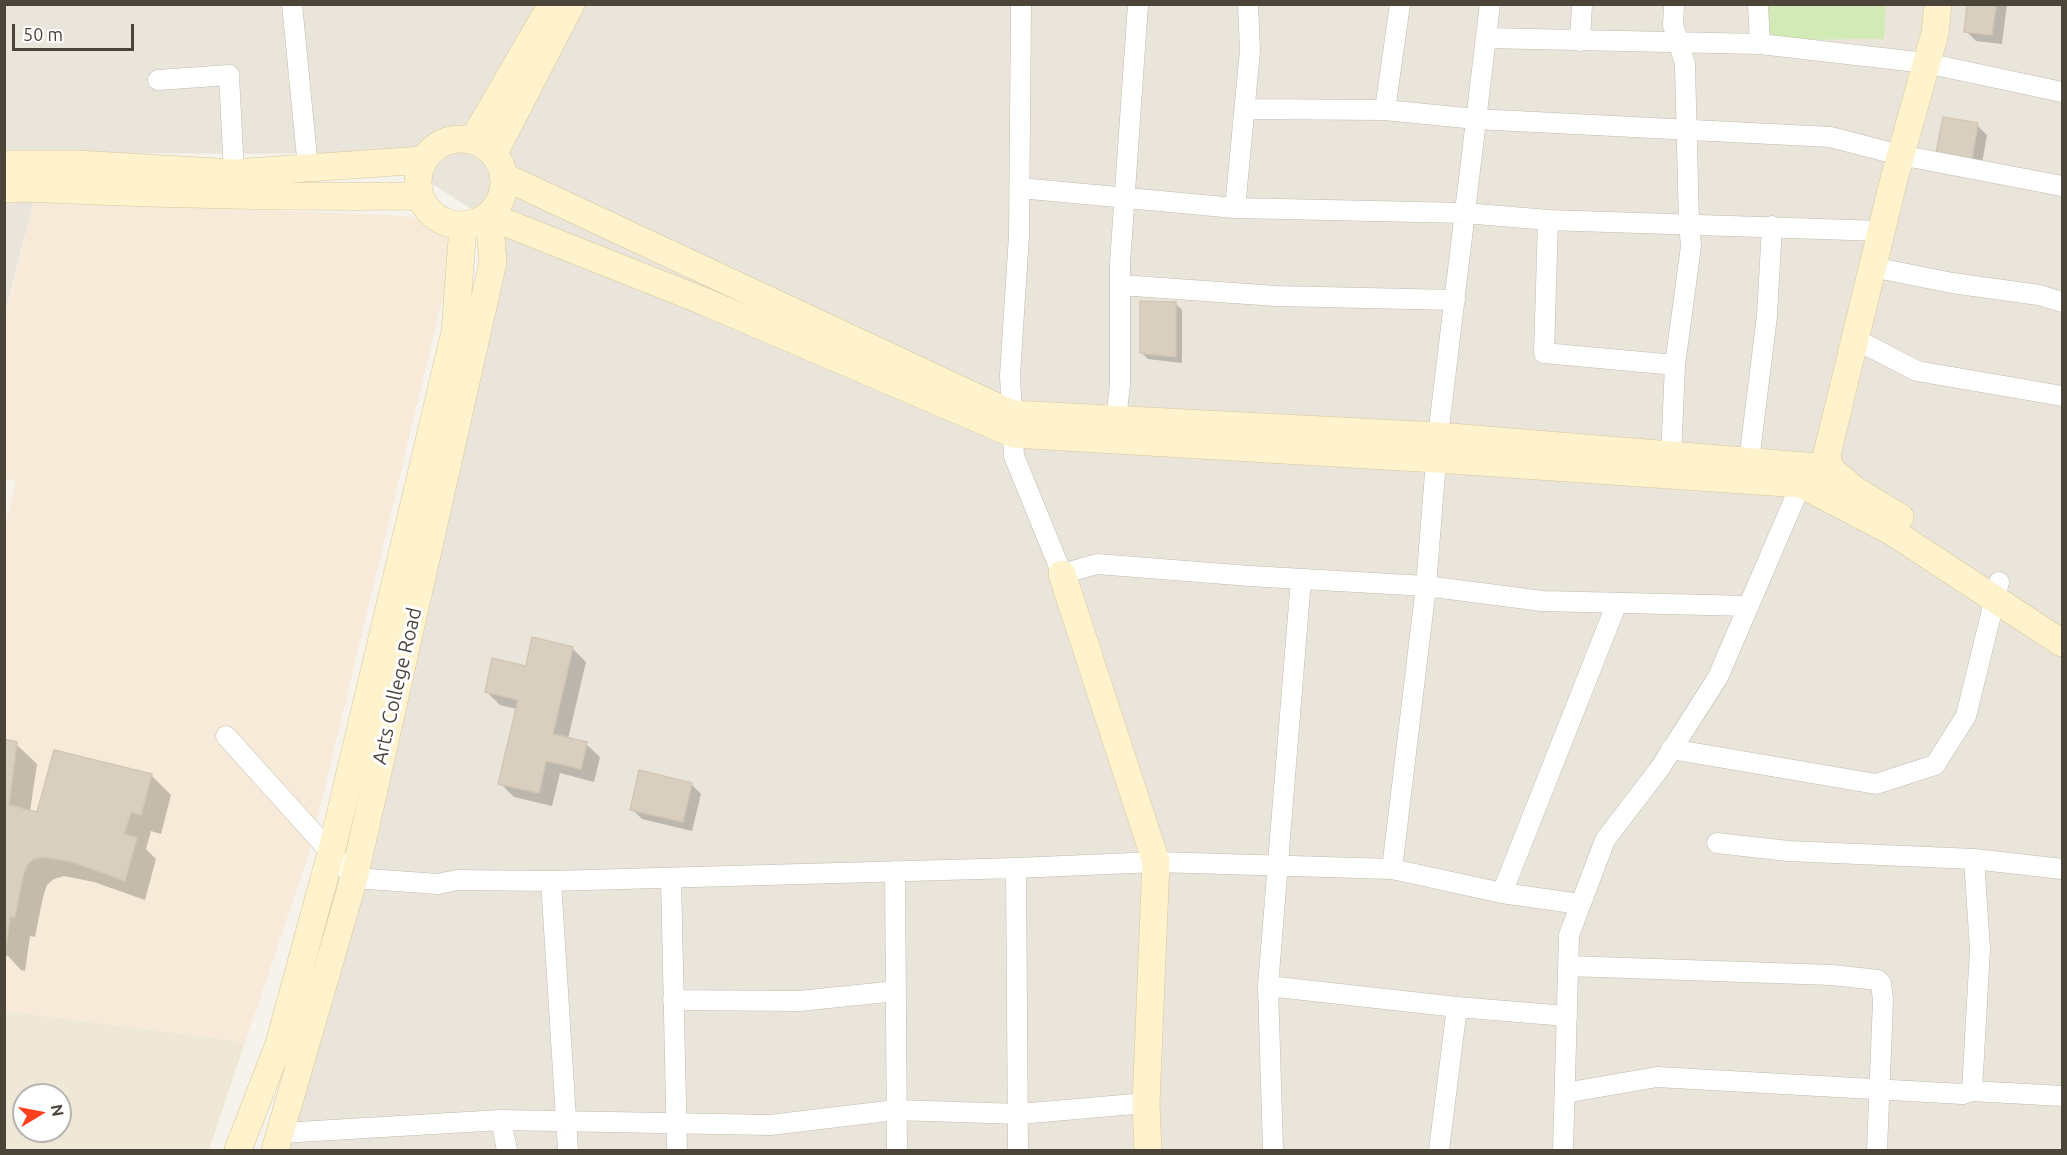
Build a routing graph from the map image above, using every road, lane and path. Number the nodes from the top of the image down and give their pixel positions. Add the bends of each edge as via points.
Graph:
1 (292, 4) edge
2 (552, 4) edge
3 (571, 4) edge
4 (1021, 4) edge
5 (1138, 4) edge
6 (1248, 4) edge
7 (1400, 4) edge
8 (1490, 4) edge
9 (1582, 4) edge
10 (1674, 4) edge
11 (1758, 4) edge
12 (1938, 4) edge
13 (1486, 38) junction
14 (1580, 41) junction
15 (1678, 43) junction
16 (1760, 44) junction
17 (1926, 63) junction
18 (158, 80) dead end
19 (2062, 92) edge
20 (1244, 109) junction
21 (1385, 110) junction
22 (1476, 119) junction
23 (1686, 131) junction
24 (1900, 155) junction
25 (490, 157) junction
26 (424, 160) junction
27 (4, 165) edge
28 (308, 168) junction
29 (234, 173) junction
30 (2062, 186) edge
31 (4, 189) edge
32 (1020, 189) junction
33 (420, 195) junction
34 (1124, 197) junction
35 (1235, 208) junction
36 (1465, 213) junction
37 (489, 216) junction
38 (1548, 220) junction
39 (1689, 224) junction
40 (463, 226) junction
41 (1772, 226) junction
42 (1881, 231) junction
43 (1872, 267) junction
44 (1120, 285) junction
45 (1455, 300) junction
46 (2062, 302) edge
47 (1855, 339) junction
48 (1676, 365) junction
49 (2062, 396) edge
50 (1116, 420) junction
51 (1013, 424) junction
52 (1437, 447) junction
53 (1671, 455) junction
54 (1749, 461) junction
55 (1829, 468) junction
56 (1802, 484) junction
57 (1062, 574) junction
58 (1300, 579) junction
59 (1426, 586) junction
60 (1997, 590) junction
61 (1617, 603) junction
62 (1749, 606) junction
63 (2062, 621) edge
64 (2062, 644) edge
65 (226, 736) dead end
66 (1671, 749) junction
67 (1717, 843) dead end
68 (330, 852) junction
69 (1974, 859) junction
70 (1156, 862) junction
71 (1277, 865) junction
72 (1016, 868) junction
73 (1392, 869) junction
74 (2062, 869) edge
75 (895, 871) junction
76 (354, 878) junction
77 (670, 878) junction
78 (551, 881) junction
79 (1502, 892) junction
80 (1580, 904) junction
81 (1568, 966) junction
82 (1268, 986) junction
83 (896, 991) junction
84 (673, 1000) junction
85 (1457, 1007) junction
86 (1567, 1016) junction
87 (1879, 1089) junction
88 (1972, 1091) junction
89 (1566, 1094) junction
90 (2062, 1096) edge
91 (1146, 1103) junction
92 (896, 1110) junction
93 (1017, 1113) junction
94 (501, 1120) junction
95 (566, 1122) junction
96 (676, 1123) junction
97 (278, 1142) edge
98 (238, 1150) edge
99 (507, 1150) edge
100 (568, 1150) edge
101 (677, 1150) edge
102 (897, 1150) edge
103 (1018, 1150) edge
104 (1148, 1150) edge
105 (1273, 1150) edge
106 (1439, 1150) edge
107 (1563, 1150) edge
108 (1877, 1150) edge

1 - 28 street
2 - 25 main road
3 - 25 main road
4 - 32 street
5 - 34 street
6 - 20 street via 1250,51
7 - 21 street
8 - 13 street
9 - 14 street
10 - 15 street via 1673,25
11 - 16 street
12 - 17 main road
13 - 14 street
13 - 22 street
14 - 15 street
15 - 16 street
15 - 23 street via 1684,64
16 - 17 street
17 - 19 street
17 - 24 main road
18 - 29 street via 229,75
20 - 21 street
20 - 35 street
21 - 22 street
22 - 23 street
22 - 36 street
23 - 24 street via 1830,137
23 - 39 street
24 - 30 street
24 - 42 main road
25 - 26 main road via 459,138 433,149
25 - 37 main road via 502,199
25 - 51 main road
26 - 28 main road
26 - 33 main road via 419,172
27 - 29 main road via 76,164
28 - 29 main road
31 - 33 main road via 184,195
32 - 34 street
32 - 51 street via 1010,375
33 - 40 main road via 436,218
34 - 35 street
34 - 44 street
35 - 36 street
36 - 38 street
36 - 45 street
37 - 40 main road
37 - 51 main road
37 - 76 main road, Arts College Road via 494,262
38 - 39 street
38 - 48 street via 1544,353
39 - 41 street
39 - 48 street via 1691,246
40 - 68 main road via 455,333
41 - 42 street
41 - 54 street via 1767,316
42 - 43 main road
43 - 46 street
43 - 47 main road
44 - 45 street via 1276,296
44 - 50 street
45 - 52 street
47 - 49 street via 1917,371
47 - 55 main road via 1827,454
48 - 53 street
50 - 51 main road
50 - 52 main road
51 - 52 main road
51 - 57 street via 1014,456
52 - 53 main road
52 - 56 main road
52 - 59 street
53 - 54 main road
54 - 55 main road
55 - 56 street
55 - 60 main road via 1855,490 1942,543
56 - 60 main road
56 - 62 street
57 - 58 street via 1097,564
57 - 70 main road
58 - 59 street
58 - 71 street
59 - 61 street via 1542,601
59 - 73 street
60 - 63 main road
60 - 64 main road
60 - 66 street via 1966,716 1935,765 1876,784
61 - 62 street
61 - 79 street
62 - 66 street via 1718,677
65 - 68 street
66 - 80 street via 1605,840
67 - 69 street
68 - 76 street
68 - 98 main road via 279,1044
69 - 74 street
69 - 88 street via 1980,949
70 - 71 street
70 - 72 street
70 - 91 main road
71 - 73 street
71 - 82 street
72 - 75 street
72 - 93 street
73 - 79 street
75 - 77 street
75 - 83 street
76 - 78 street via 438,884 457,880
76 - 97 main road, Arts College Road
77 - 78 street
77 - 84 street
78 - 95 street
79 - 80 street
80 - 81 street via 1569,935
81 - 86 street
81 - 87 street via 1878,980 1883,1000
82 - 85 street
82 - 105 street
83 - 84 street via 800,1001
83 - 92 street
84 - 96 street
85 - 86 street
85 - 106 street
86 - 89 street
87 - 88 street via 1963,1094
87 - 89 street via 1657,1077
87 - 108 street
88 - 90 street
89 - 107 street
91 - 93 street
91 - 104 main road
92 - 93 street
92 - 96 street via 770,1125
92 - 102 street
93 - 103 street
94 - 95 street
94 - 97 street
94 - 99 street
95 - 96 street
95 - 100 street
96 - 101 street

